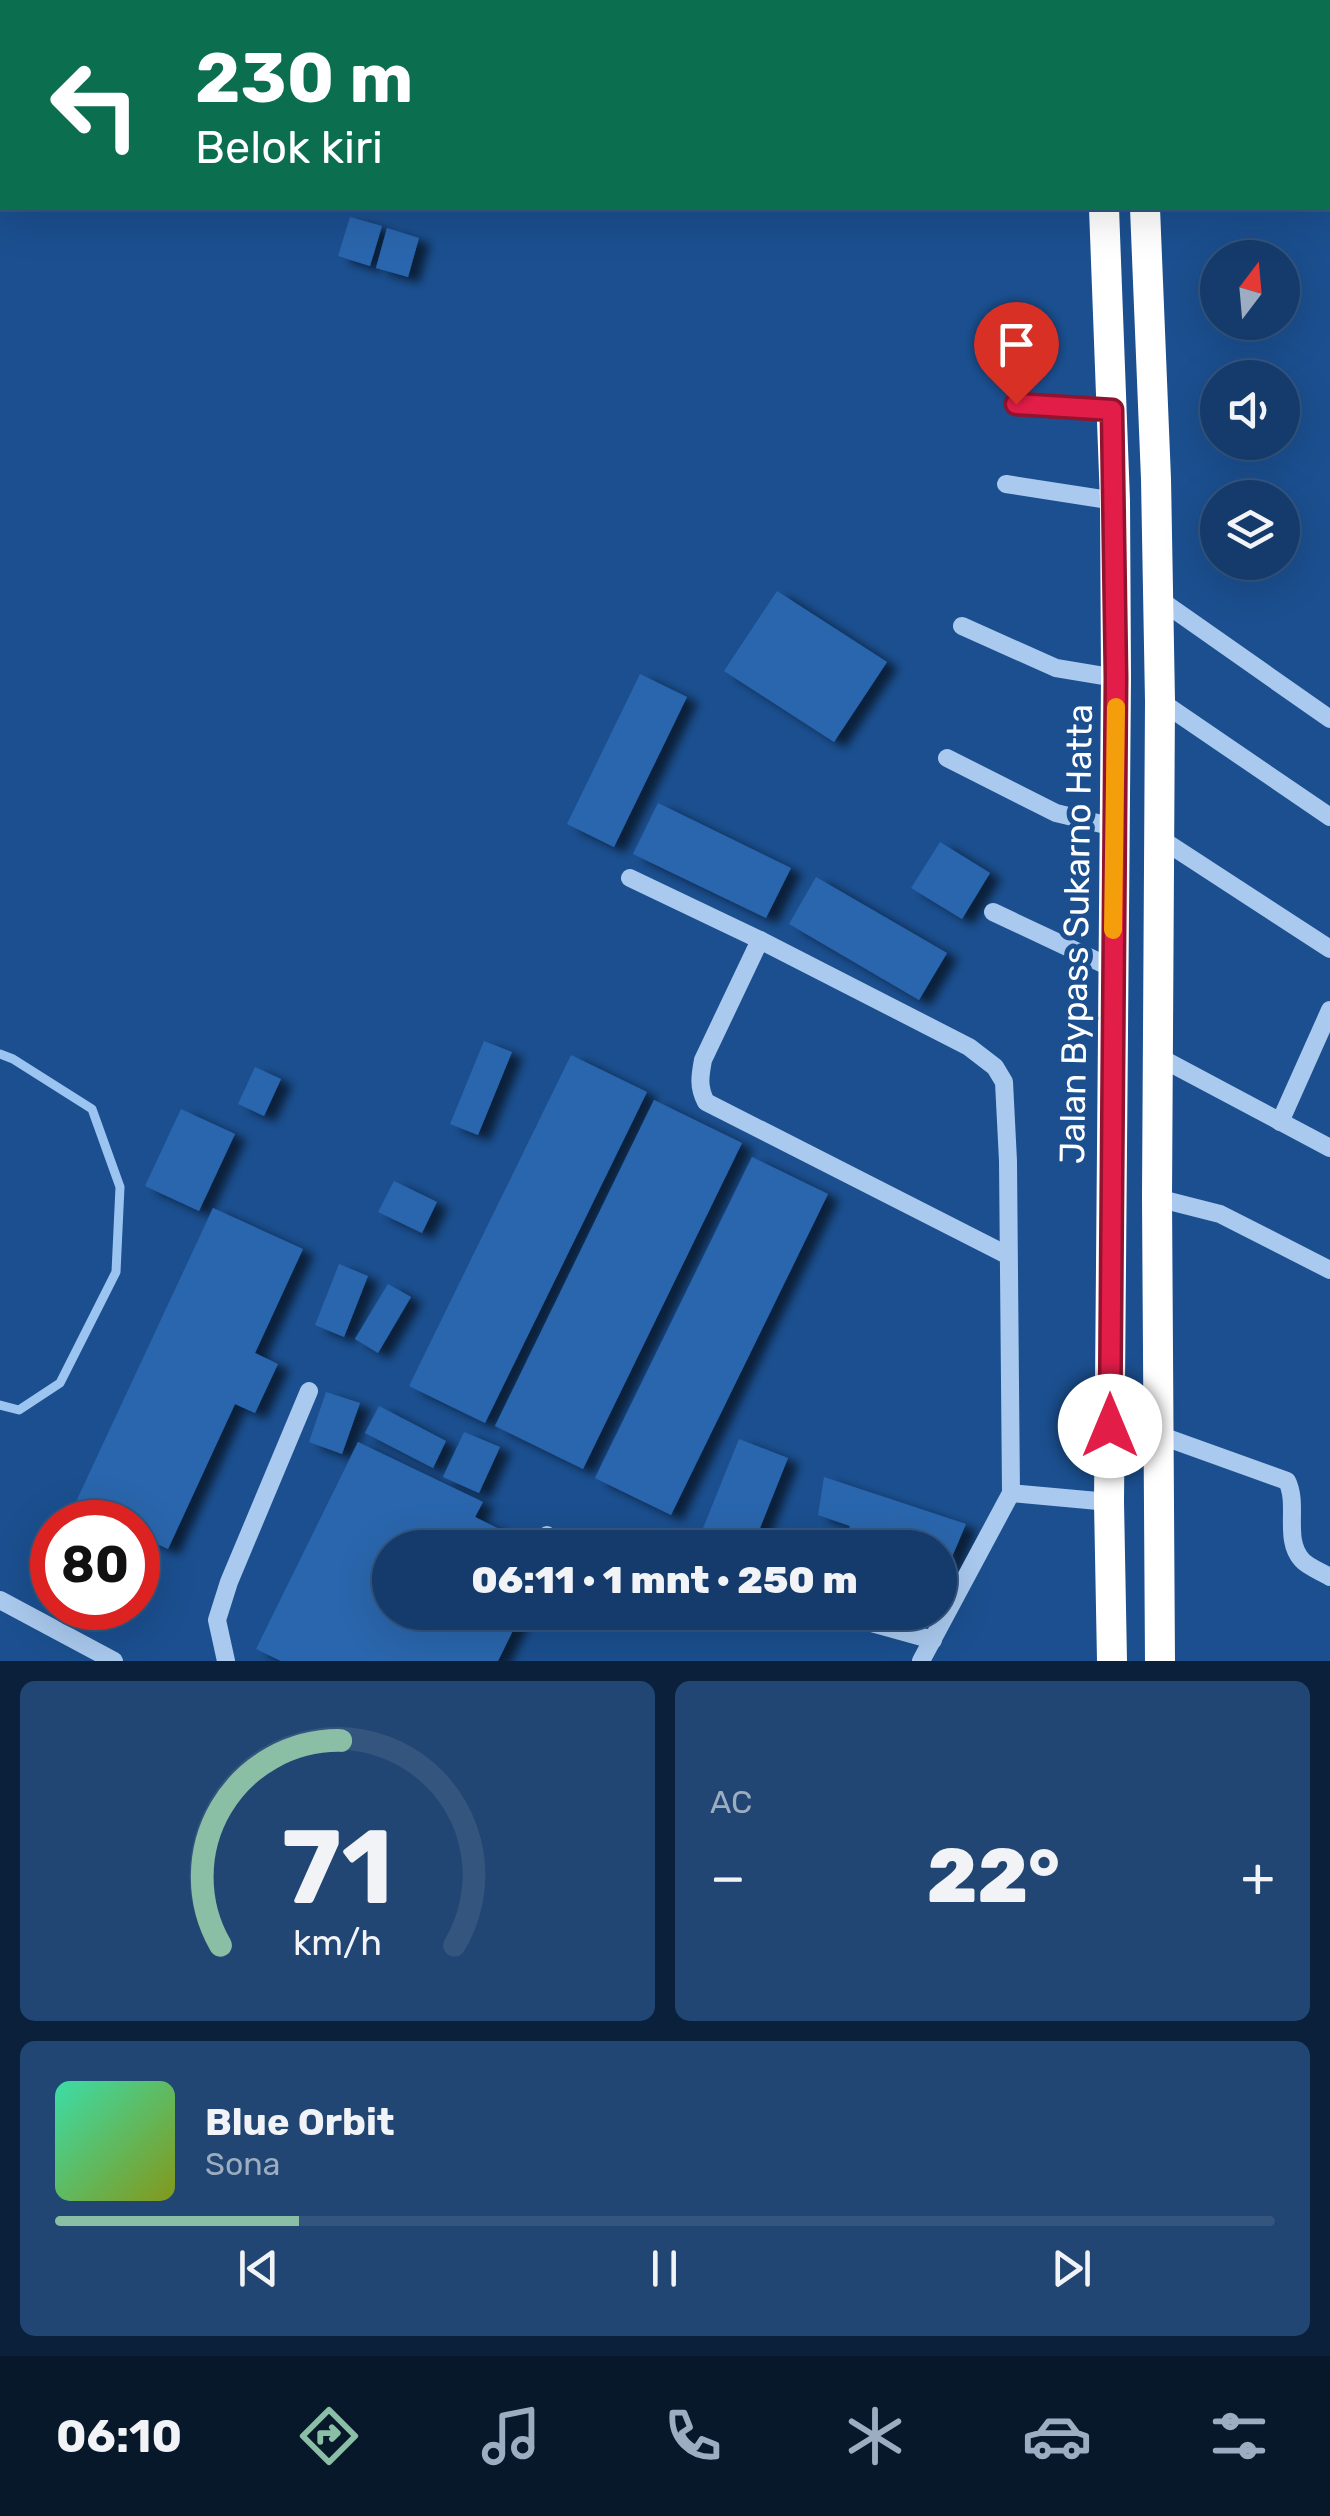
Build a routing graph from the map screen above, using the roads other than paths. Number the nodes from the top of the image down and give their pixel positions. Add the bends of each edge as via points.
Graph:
1 (1104, 210) edge
2 (1145, 210) edge
3 (1016, 404) dead end
4 (1112, 410) junction
5 (1006, 484) dead end
6 (1115, 501) junction
7 (1159, 598) junction
8 (962, 626) dead end
9 (1116, 678) junction
10 (1160, 701) junction
11 (1330, 720) edge
12 (946, 758) dead end
13 (1330, 818) edge
14 (1114, 828) junction
15 (1158, 837) junction
16 (630, 878) dead end
17 (992, 912) dead end
18 (760, 940) junction
19 (1330, 949) edge
20 (1112, 968) junction
21 (1330, 1010) edge
22 (1158, 1056) junction
23 (1280, 1122) junction
24 (1330, 1148) edge
25 (1157, 1198) junction
26 (1007, 1255) junction
27 (1330, 1270) edge
28 (309, 1391) dead end
29 (1159, 1436) junction
30 (1011, 1493) junction
31 (1110, 1502) junction
32 (1330, 1576) edge
33 (0, 1600) edge
34 (897, 1630) edge
35 (933, 1640) junction
36 (81, 1654) edge
37 (114, 1661) edge
38 (226, 1661) edge
39 (921, 1661) edge
40 (1112, 1661) edge
41 (1160, 1661) edge

1 - 4 highway, Jalan Bypass Sukarno Hatta
2 - 7 highway
3 - 4 street
4 - 6 highway, Jalan Bypass Sukarno Hatta
5 - 6 street
6 - 9 highway, Jalan Bypass Sukarno Hatta
7 - 10 highway
7 - 11 street
8 - 9 street via 1056,668
9 - 14 highway, Jalan Bypass Sukarno Hatta
10 - 13 street
10 - 15 highway
12 - 14 street via 1056,813
14 - 20 highway, Jalan Bypass Sukarno Hatta
15 - 19 street
15 - 22 highway
16 - 18 street
17 - 20 street
18 - 26 street via 969,1047 995,1067 1004,1082
18 - 26 street via 703,1060 700,1092 706,1102
20 - 31 highway, Jalan Bypass Sukarno Hatta
21 - 23 street
22 - 23 street
22 - 25 highway
23 - 24 street
25 - 27 street via 1220,1214
25 - 29 highway
26 - 30 street
28 - 38 street via 217,1620
29 - 32 street via 1287,1481 1293,1540 1302,1560
29 - 41 highway
30 - 31 street
30 - 35 street
31 - 40 highway, Jalan Bypass Sukarno Hatta
33 - 36 street
34 - 35 street
35 - 39 street
36 - 37 street

